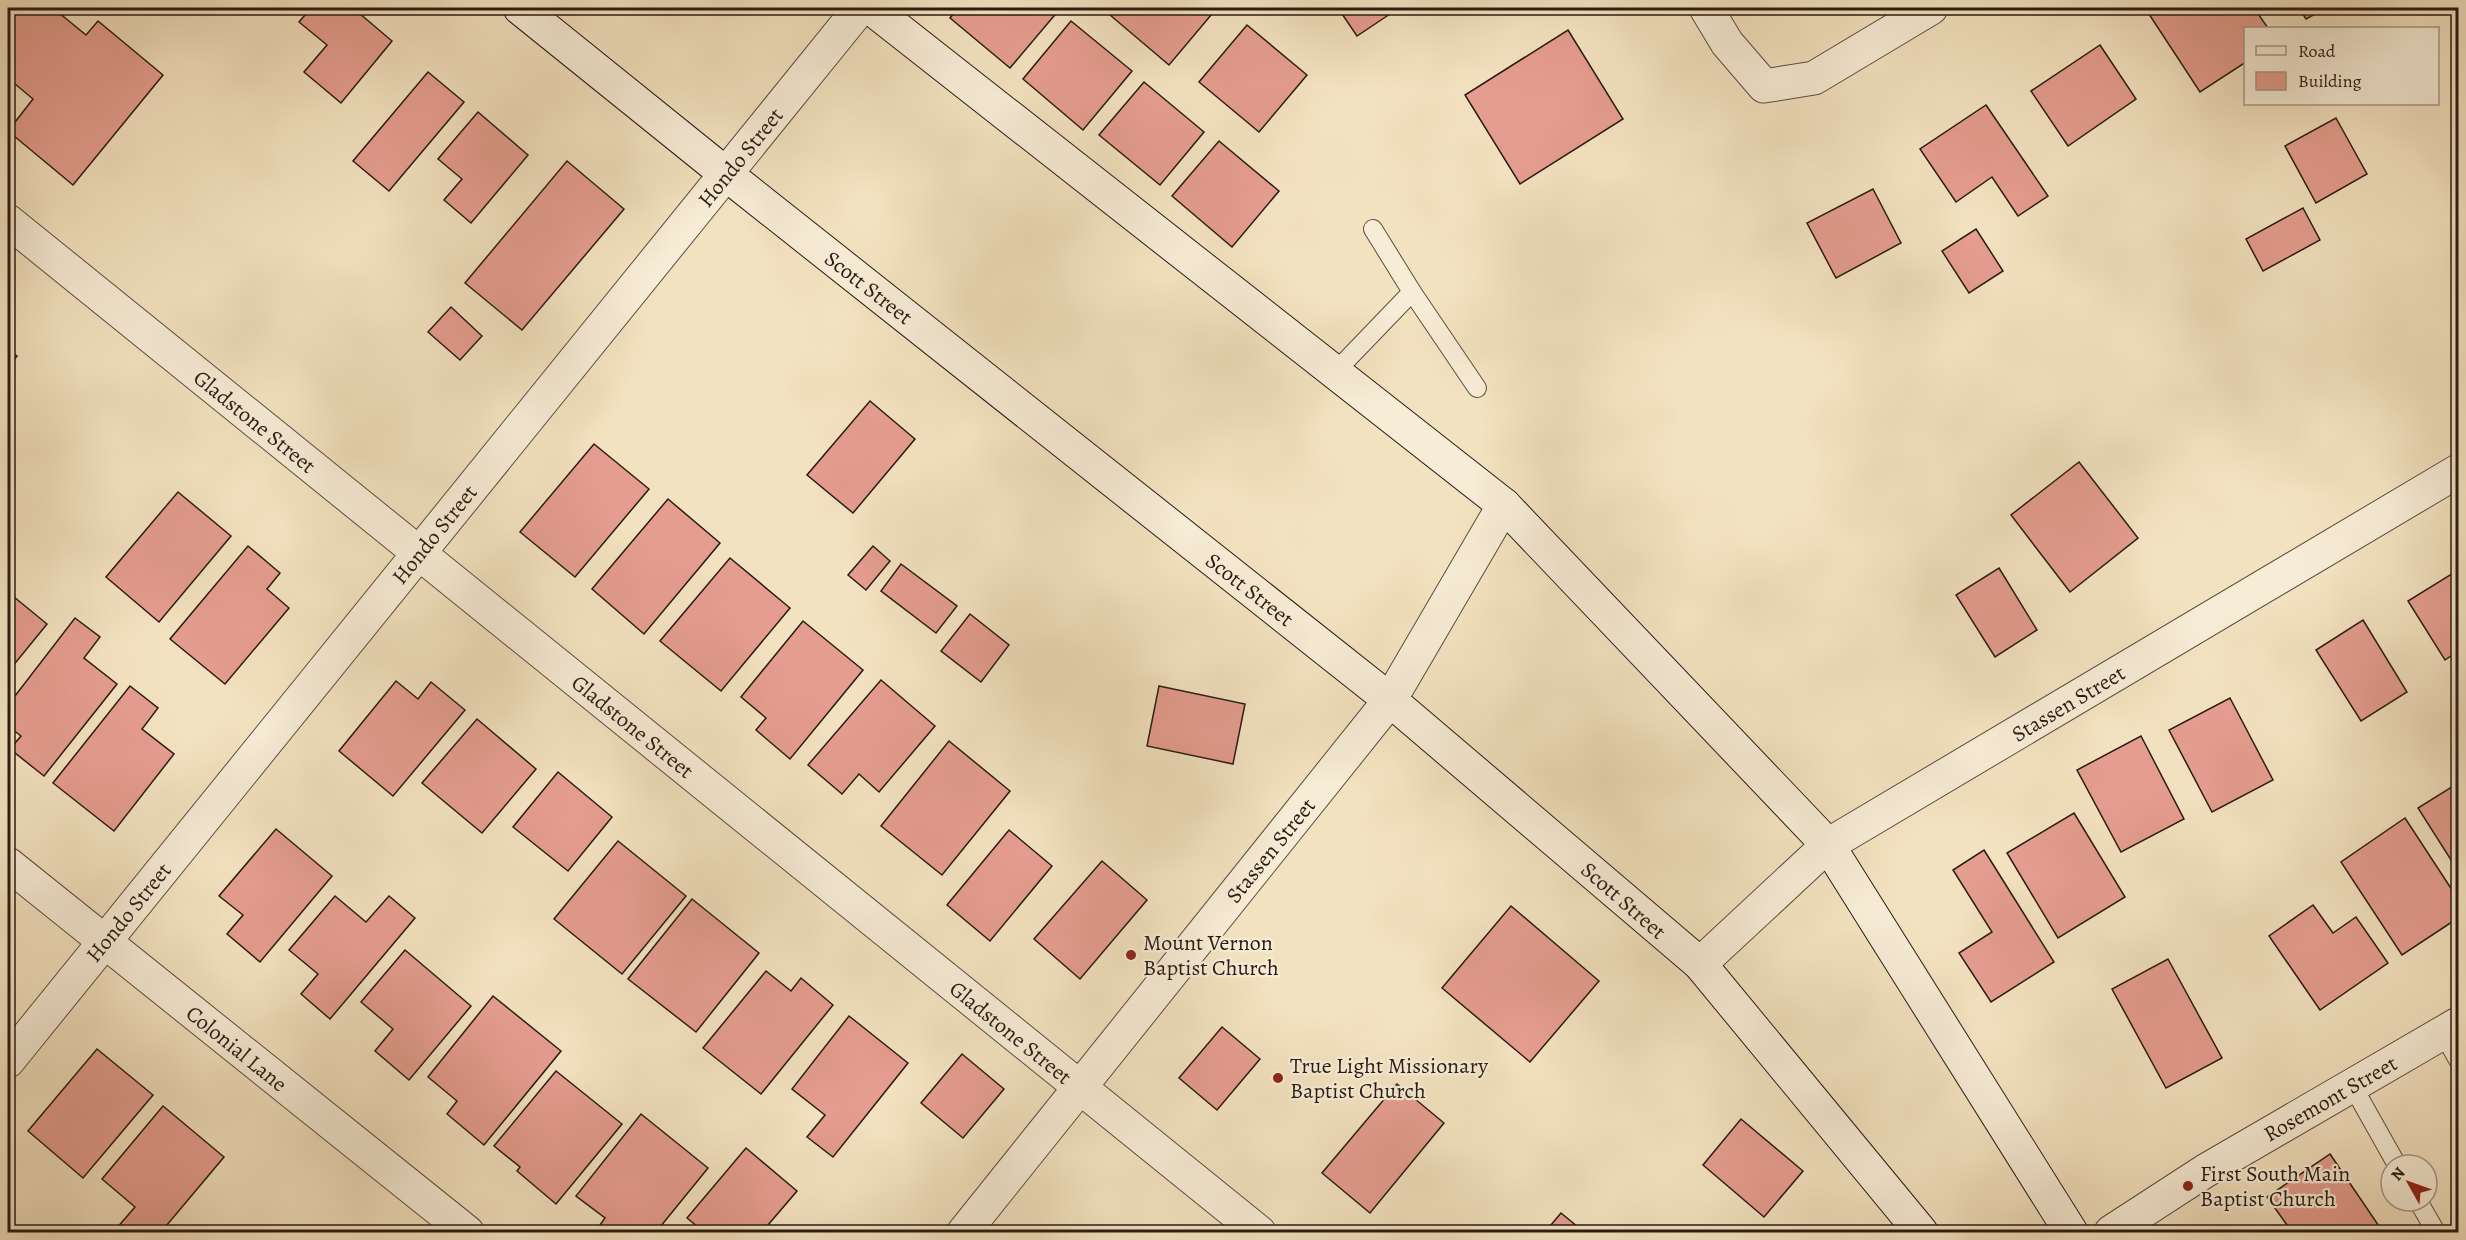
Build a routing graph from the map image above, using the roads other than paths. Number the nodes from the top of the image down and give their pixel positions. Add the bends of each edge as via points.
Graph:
1 (520, 8) edge
2 (860, 8) edge
3 (871, 8) edge
4 (1706, 8) edge
5 (1931, 8) edge
6 (726, 174) junction
7 (8, 220) edge
8 (1373, 229) dead end
9 (1412, 292) junction
10 (1335, 372) junction
11 (1477, 388) dead end
12 (2458, 471) edge
13 (1504, 505) junction
14 (419, 553) junction
15 (1390, 700) junction
16 (1828, 845) junction
17 (8, 864) edge
18 (104, 941) junction
19 (1700, 964) junction
20 (2453, 1039) edge
21 (8, 1061) edge
22 (2352, 1085) junction
23 (1080, 1088) junction
24 (2390, 1153) edge
25 (2425, 1213) edge
26 (467, 1233) edge
27 (964, 1233) edge
28 (1258, 1233) edge
29 (1921, 1233) edge
30 (2071, 1233) edge
31 (2111, 1233) edge
32 (2436, 1233) edge

1 - 6 street, Scott Street
2 - 6 street, Hondo Street
3 - 10 street
4 - 5 street via 1727,43 1764,86 1814,78
6 - 14 street, Hondo Street
6 - 15 street, Scott Street
7 - 14 street, Gladstone Street
8 - 9 lane
9 - 10 lane
9 - 11 lane
10 - 13 street
12 - 16 street, Stassen Street
13 - 15 street, Stassen Street
13 - 16 street
14 - 18 street, Hondo Street
14 - 23 street, Gladstone Street
15 - 19 street, Scott Street
15 - 23 street, Stassen Street
16 - 19 street, Stassen Street
16 - 30 street
17 - 18 street, Colonial Lane
18 - 21 street, Hondo Street
18 - 26 street, Colonial Lane
19 - 29 street, Scott Street
20 - 22 street, Rosemont Street
22 - 24 lane
22 - 31 street, Rosemont Street via 2205,1171
23 - 27 street, Stassen Street
23 - 28 street, Gladstone Street
25 - 32 lane

